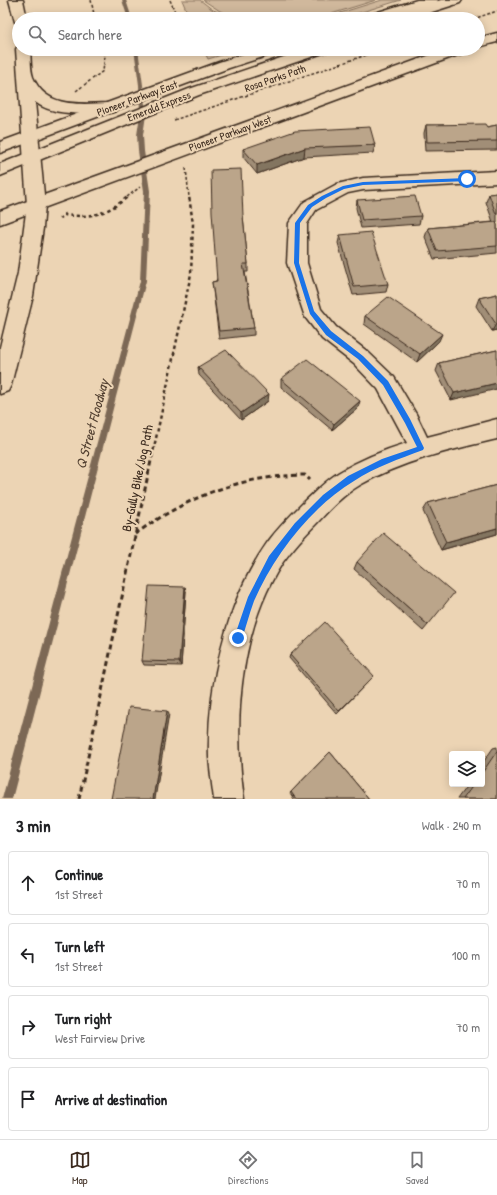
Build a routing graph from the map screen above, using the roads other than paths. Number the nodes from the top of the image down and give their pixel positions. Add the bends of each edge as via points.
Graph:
1 (16, 0) edge
2 (431, 0) edge
3 (455, 0) edge
4 (470, 0) edge
5 (19, 12) edge
6 (392, 12) edge
7 (418, 12) edge
8 (433, 12) edge
9 (497, 37) edge
10 (485, 41) edge
11 (24, 56) edge
12 (252, 56) edge
13 (283, 56) edge
14 (298, 56) edge
15 (443, 56) edge
16 (26, 78) junction
17 (175, 92) junction
18 (109, 117) junction
19 (0, 148) edge
20 (31, 149) junction
21 (0, 164) edge
22 (0, 170) edge
23 (497, 177) edge
24 (36, 205) junction
25 (0, 218) edge
26 (0, 385) edge
27 (497, 429) edge
28 (421, 448) junction
29 (229, 799) edge

1 - 5 main road
2 - 6 main road
3 - 7 main road
4 - 8 main road
9 - 10 main road
11 - 16 main road
12 - 17 main road, Pioneer Parkway East via 224,65
13 - 17 main road, Emerald Express
14 - 17 main road, Emerald Express
15 - 24 main road, Pioneer Parkway West via 186,156 109,178
16 - 18 main road via 42,101
16 - 20 main road
17 - 18 main road, Emerald Express
18 - 20 main road, Emerald Express
19 - 20 main road
20 - 21 main road, Emerald Express
20 - 22 main road, Emerald Express
20 - 24 main road
23 - 28 main road via 363,184 343,188 310,206 298,223 296,263 312,312 329,333 361,358 386,383
24 - 25 main road, Pioneer Parkway West
24 - 26 main road via 34,243 23,300
27 - 28 main road
28 - 29 main road via 351,478 326,497 297,525 271,559 251,600 238,638 227,692 224,751

